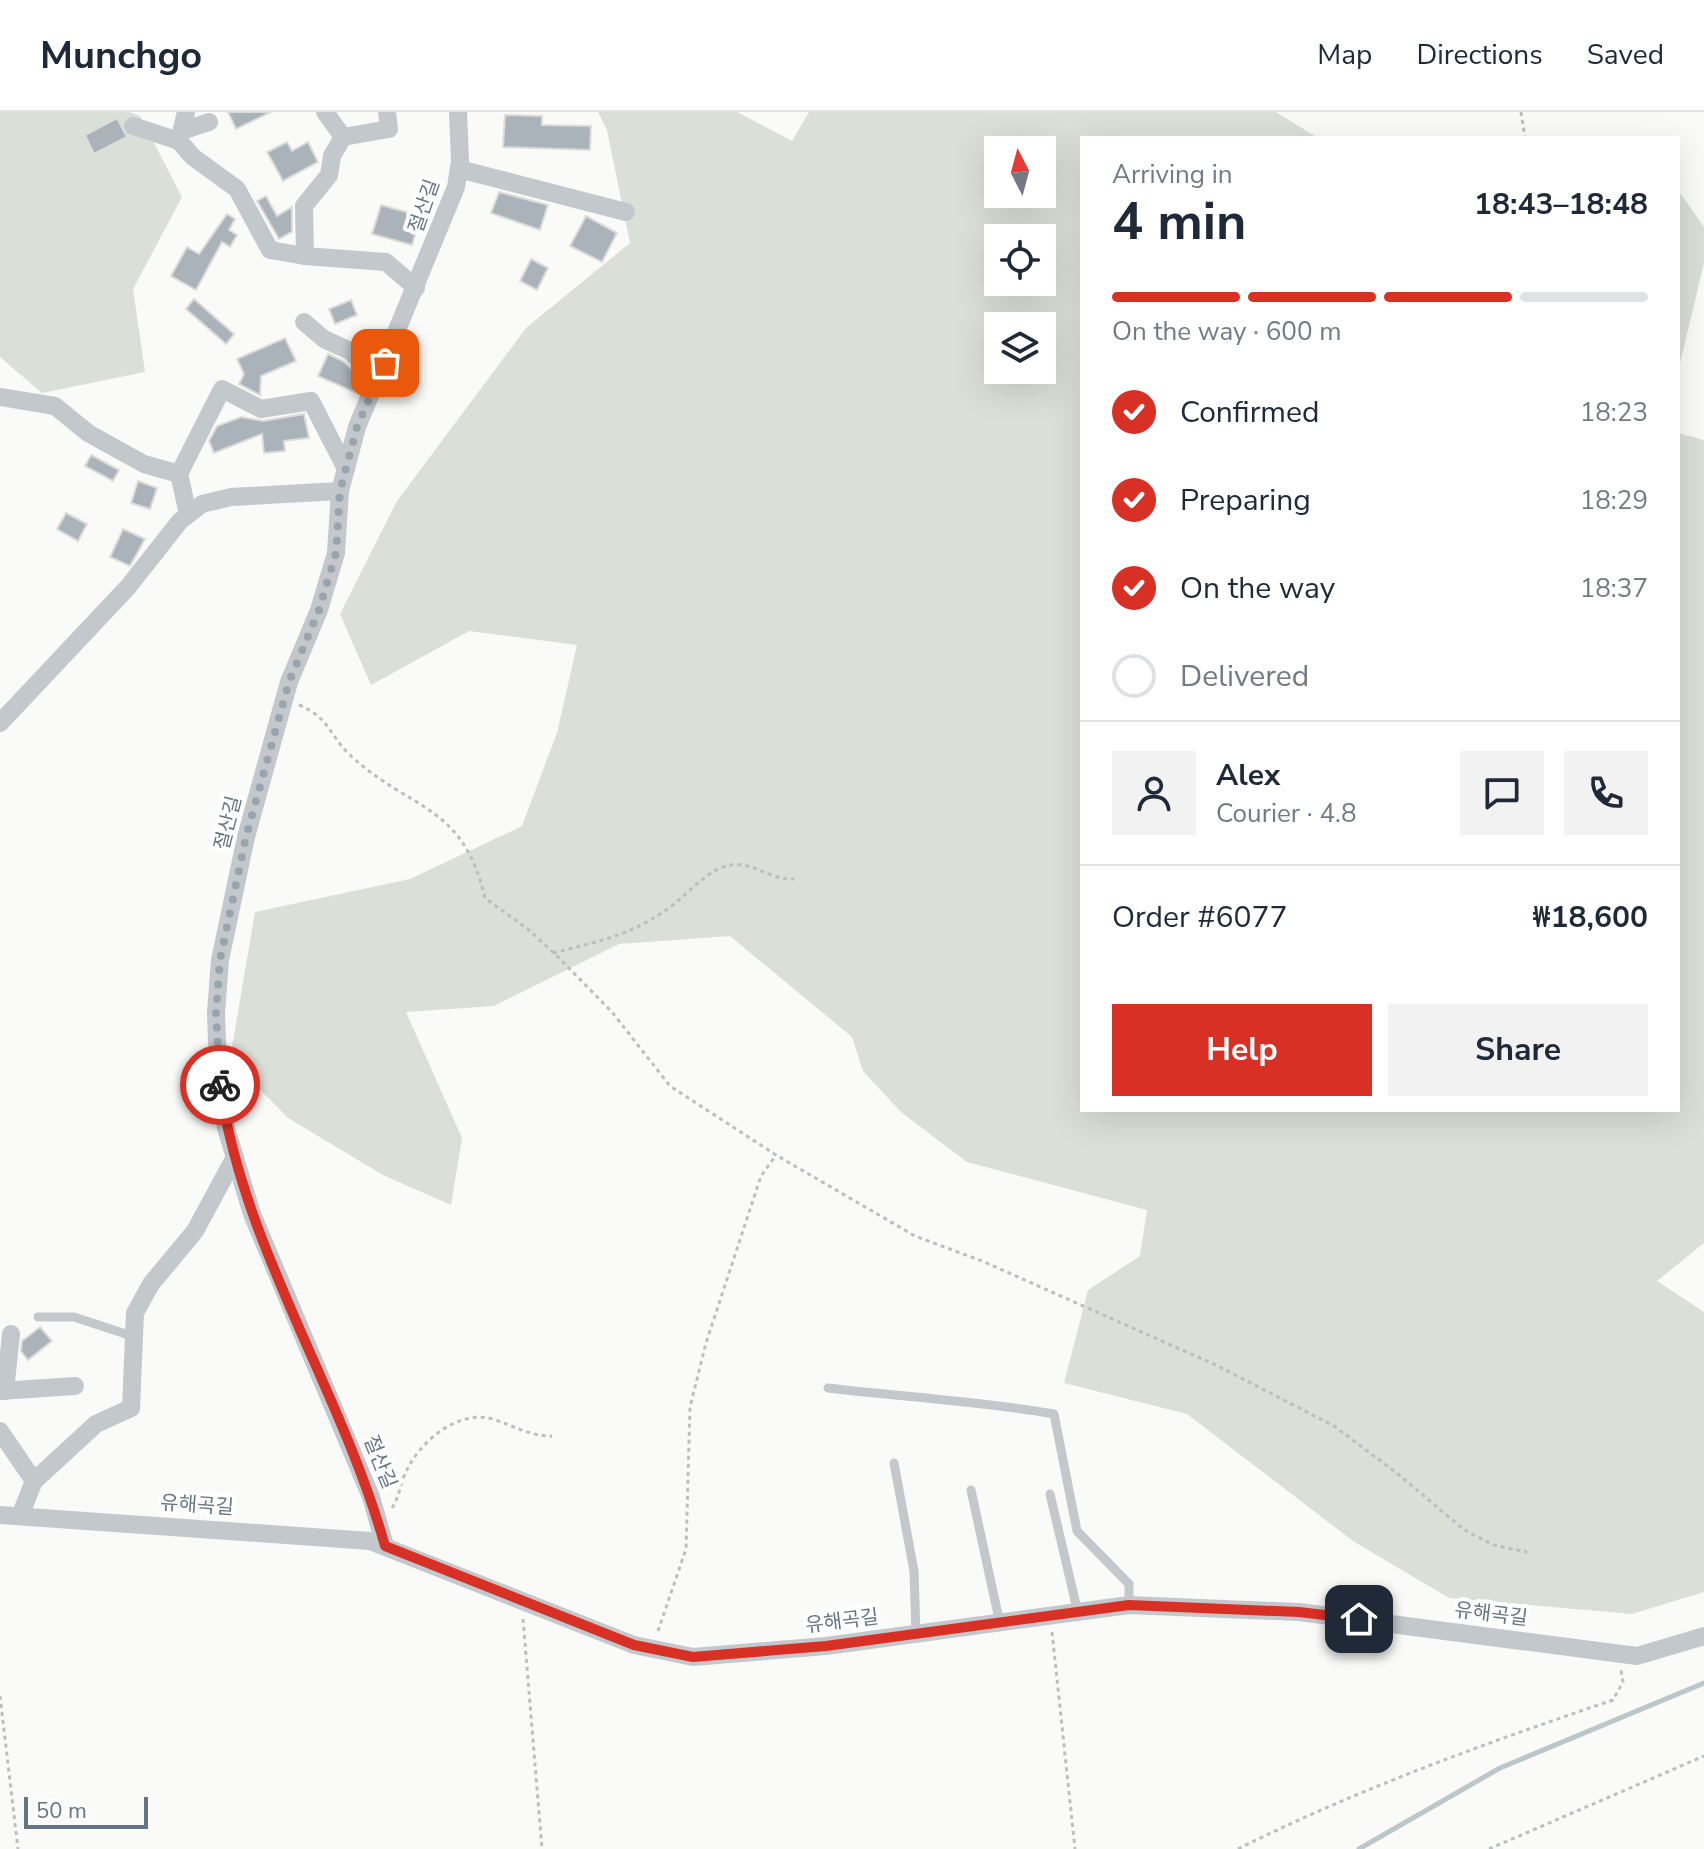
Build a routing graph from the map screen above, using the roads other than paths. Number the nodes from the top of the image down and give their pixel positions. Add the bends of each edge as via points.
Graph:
1 (186, 112) edge
2 (325, 112) edge
3 (387, 112) edge
4 (458, 112) edge
5 (209, 122) dead end
6 (133, 126) dead end
7 (180, 136) junction
8 (343, 137) junction
9 (459, 169) junction
10 (626, 212) dead end
11 (305, 256) junction
12 (416, 288) junction
13 (304, 322) dead end
14 (378, 379) junction
15 (0, 397) edge
16 (346, 469) junction
17 (179, 474) junction
18 (340, 491) junction
19 (188, 514) junction
20 (0, 723) edge
21 (235, 1157) junction
22 (38, 1317) dead end
23 (11, 1334) dead end
24 (135, 1337) junction
25 (75, 1386) dead end
26 (828, 1388) dead end
27 (2, 1391) edge
28 (0, 1431) edge
29 (894, 1463) dead end
30 (34, 1481) junction
31 (971, 1490) dead end
32 (1050, 1494) dead end
33 (0, 1515) edge
34 (20, 1516) junction
35 (385, 1546) junction
36 (1129, 1605) junction
37 (1078, 1613) junction
38 (1000, 1624) junction
39 (916, 1634) junction
40 (1704, 1636) edge

1 - 7 street
2 - 8 street
3 - 8 street via 389,129
4 - 9 street, 절산길
5 - 7 street
6 - 7 street
7 - 11 street via 193,157 237,189 270,250
8 - 11 street via 329,175 304,206
9 - 10 street
9 - 12 street, 절산길
11 - 12 street via 386,262
12 - 14 street, 절산길
13 - 14 street via 350,351
14 - 16 street, 절산길
15 - 17 street via 55,406 88,433 144,464
16 - 17 street via 311,401 261,409 222,389
16 - 18 street, 절산길
17 - 19 street
18 - 19 street via 215,499
18 - 21 street, 절산길 via 336,553 284,700 246,837 220,960 218,1070
19 - 20 street via 128,587
21 - 24 street via 195,1231 151,1284 135,1313
21 - 35 street, 절산길 via 252,1214
22 - 24 lane via 74,1317
23 - 27 street
24 - 30 street via 131,1408 96,1424
25 - 27 street
26 - 36 lane via 971,1400 1054,1414 1077,1531 1129,1584
28 - 30 street
29 - 39 lane via 914,1571
30 - 34 street
31 - 38 lane
32 - 37 lane
33 - 34 street, 유해곡길
34 - 35 street, 유해곡길
35 - 39 street, 유해곡길 via 634,1645 693,1657
36 - 37 street, 유해곡길
36 - 40 street, 유해곡길 via 1299,1612 1637,1656
37 - 38 street, 유해곡길
38 - 39 street, 유해곡길

